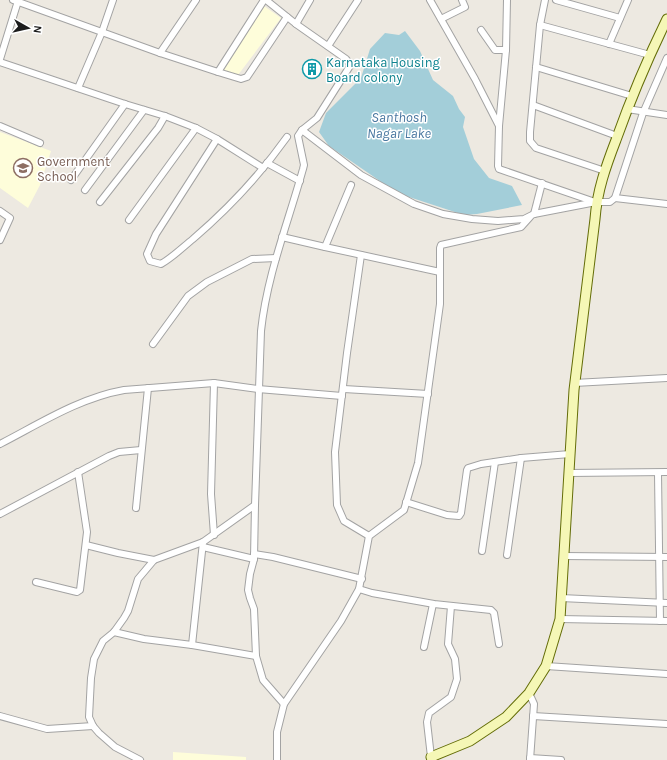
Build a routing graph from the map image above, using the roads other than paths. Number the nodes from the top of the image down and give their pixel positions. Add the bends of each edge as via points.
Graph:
1 (113, 0) edge
2 (196, 0) edge
3 (265, 0) edge
4 (310, 0) edge
5 (358, 0) edge
6 (430, 0) edge
7 (462, 0) edge
8 (507, 0) edge
9 (545, 0) edge
10 (556, 0) edge
11 (628, 0) edge
12 (16, 1) edge
13 (287, 17) junction
14 (620, 18) junction
15 (441, 19) junction
16 (667, 19) edge
17 (296, 24) junction
18 (540, 25) junction
19 (481, 30) dead end
20 (102, 32) junction
21 (608, 44) junction
22 (328, 46) junction
23 (506, 50) junction
24 (160, 53) junction
25 (650, 55) junction
26 (667, 58) edge
27 (0, 61) edge
28 (665, 66) edge
29 (536, 67) junction
30 (218, 72) junction
31 (78, 88) junction
32 (632, 96) junction
33 (125, 104) junction
34 (533, 105) junction
35 (627, 109) junction
36 (144, 110) junction
37 (643, 112) junction
38 (667, 115) edge
39 (164, 116) junction
40 (0, 126) edge
41 (499, 126) junction
42 (196, 128) junction
43 (302, 130) junction
44 (617, 136) junction
45 (287, 137) dead end
46 (217, 139) junction
47 (40, 143) dead end
48 (267, 162) junction
49 (262, 168) junction
50 (604, 171) junction
51 (71, 180) dead end
52 (300, 181) junction
53 (542, 183) junction
54 (351, 185) dead end
55 (85, 190) dead end
56 (615, 198) junction
57 (100, 202) dead end
58 (596, 202) junction
59 (667, 204) edge
60 (0, 211) edge
61 (532, 216) junction
62 (129, 220) dead end
63 (282, 237) junction
64 (0, 240) edge
65 (325, 247) junction
66 (361, 255) junction
67 (276, 258) junction
68 (440, 272) junction
69 (153, 344) dead end
70 (667, 378) edge
71 (214, 383) junction
72 (574, 383) junction
73 (148, 388) junction
74 (344, 389) junction
75 (258, 390) junction
76 (428, 394) junction
77 (342, 396) junction
78 (0, 444) edge
79 (141, 450) junction
80 (570, 454) junction
81 (521, 458) junction
82 (494, 462) junction
83 (78, 472) junction
84 (667, 472) edge
85 (568, 473) junction
86 (658, 473) junction
87 (406, 502) junction
88 (255, 505) junction
89 (136, 508) dead end
90 (0, 514) edge
91 (214, 535) junction
92 (369, 536) junction
93 (86, 545) junction
94 (203, 545) junction
95 (482, 551) dead end
96 (507, 555) dead end
97 (254, 556) junction
98 (563, 556) junction
99 (660, 557) junction
100 (667, 557) edge
101 (154, 560) junction
102 (362, 579) junction
103 (36, 582) dead end
104 (359, 589) junction
105 (561, 598) junction
106 (660, 603) junction
107 (667, 603) edge
108 (432, 604) junction
109 (451, 606) junction
110 (560, 619) junction
111 (664, 621) edge
112 (114, 632) junction
113 (499, 644) dead end
114 (192, 645) junction
115 (424, 648) dead end
116 (256, 656) junction
117 (546, 666) junction
118 (667, 674) edge
119 (529, 693) junction
120 (284, 704) junction
121 (0, 716) edge
122 (533, 716) junction
123 (667, 724) edge
124 (93, 726) junction
125 (431, 758) edge
126 (530, 759) edge
127 (140, 760) edge
128 (277, 760) edge
129 (561, 760) edge

1 - 20 street
2 - 24 street
3 - 13 street
3 - 30 street
4 - 17 street
5 - 22 street
6 - 15 street
7 - 15 street via 465,7
8 - 23 street
9 - 18 street
10 - 14 street
11 - 14 street
12 - 20 street
12 - 27 street
13 - 17 street
13 - 30 street via 247,77 241,79
14 - 21 street
15 - 41 street
16 - 25 street
17 - 22 street
18 - 21 street
18 - 29 street
19 - 23 street via 495,50
20 - 24 street
20 - 31 street
21 - 25 street
22 - 43 street via 346,59 350,66 317,118
23 - 41 street
24 - 30 street
25 - 32 street
26 - 28 street
27 - 31 street
28 - 37 street
29 - 32 street
29 - 34 street
31 - 33 street
32 - 35 street
33 - 36 street
33 - 51 street
34 - 44 street
34 - 50 street via 530,141 536,148
35 - 37 street
35 - 44 street
36 - 39 street
36 - 55 street
37 - 38 street
37 - 56 street
39 - 42 street
39 - 57 street via 158,128
40 - 47 street
41 - 53 street via 500,169
42 - 46 street
42 - 62 street
43 - 52 street via 298,136 304,165
43 - 61 street via 362,175 414,204 443,214 472,219 524,219
44 - 50 street
45 - 48 street
46 - 49 street
46 - 49 street via 156,234 147,254 150,261 161,264 173,257 239,196
48 - 49 street
48 - 52 street
50 - 58 street
52 - 63 street
53 - 58 street
53 - 61 street
54 - 65 street
56 - 58 street via 610,202
56 - 59 street
58 - 61 street
58 - 72 street
60 - 64 street via 10,218
61 - 68 street via 521,226 441,245
63 - 65 street
63 - 67 street
65 - 66 street
66 - 68 street
66 - 74 street
67 - 69 street via 252,259 207,282 188,296
67 - 75 street via 264,306
68 - 76 street via 440,304
70 - 72 street
71 - 73 street
71 - 75 street
71 - 91 street via 211,494
72 - 80 street
73 - 78 street via 112,392 79,404
73 - 79 street
74 - 76 street
74 - 77 street
75 - 77 street
75 - 88 street
76 - 87 street via 418,463
77 - 92 street via 335,452 337,505 344,521
79 - 83 street via 114,454
79 - 89 street
80 - 81 street
80 - 85 street
81 - 82 street
81 - 96 street
82 - 87 street via 467,469 462,513 459,516 447,515
82 - 95 street
83 - 90 street
83 - 93 street via 87,532
84 - 86 street
85 - 86 street
85 - 98 street
86 - 99 street
87 - 92 street via 404,510
88 - 91 street
88 - 97 street
91 - 94 street
92 - 102 street
93 - 101 street
93 - 103 street via 79,592
94 - 97 street
94 - 101 street
94 - 114 street
97 - 102 street via 274,557
97 - 116 street via 248,590 254,609
98 - 99 street
98 - 105 street
99 - 100 street
99 - 106 street
101 - 112 street via 138,579 128,610
102 - 104 street
104 - 108 street
104 - 120 street via 341,621
105 - 106 street
105 - 110 street
106 - 107 street
106 - 111 street
108 - 109 street
108 - 115 street
109 - 113 street via 493,611
109 - 125 street via 448,644 455,659 458,679 451,697 429,714 427,722
110 - 111 street
110 - 117 street
112 - 114 street
112 - 124 street via 103,641 94,659 89,717
114 - 116 street
116 - 120 street via 263,680
117 - 118 street
117 - 119 street
119 - 122 street via 534,704
119 - 125 street via 506,717 470,741
120 - 128 street via 277,732
121 - 124 street via 47,728
122 - 123 street
122 - 126 street
124 - 127 street via 116,747
126 - 129 street

